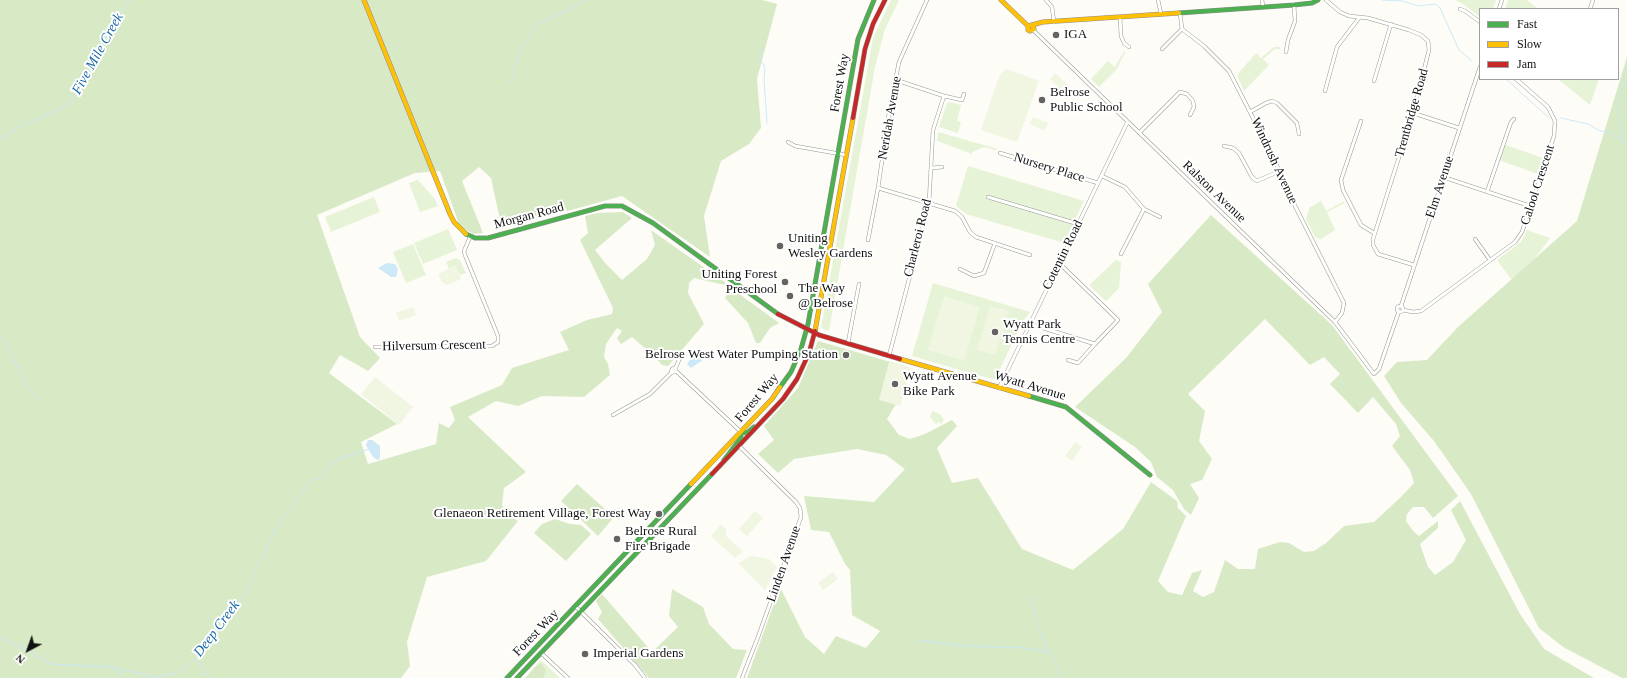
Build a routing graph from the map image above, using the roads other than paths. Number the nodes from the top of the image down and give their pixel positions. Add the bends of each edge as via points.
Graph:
1 (364, 0) edge
2 (874, 0) edge
3 (884, 0) edge
4 (927, 0) edge
5 (1001, 0) edge
6 (1046, 0) edge
7 (1158, 0) edge
8 (1262, 0) edge
9 (1318, 0) edge
10 (1326, 0) edge
11 (1294, 5) junction
12 (1263, 7) junction
13 (1460, 9) dead end
14 (1180, 13) junction
15 (1161, 14) junction
16 (1120, 17) junction
17 (1359, 18) junction
18 (1479, 21) edge
19 (1054, 22) junction
20 (1391, 24) junction
21 (1031, 27) junction
22 (1182, 29) junction
23 (1129, 47) dead end
24 (1162, 48) dead end
25 (1286, 52) dead end
26 (1479, 70) edge
27 (896, 80) junction
28 (1517, 80) edge
29 (1374, 81) dead end
30 (1325, 91) dead end
31 (964, 94) dead end
32 (944, 96) junction
33 (1250, 112) junction
34 (1414, 113) junction
35 (1190, 115) dead end
36 (1514, 119) dead end
37 (1361, 121) dead end
38 (1127, 123) junction
39 (1459, 128) junction
40 (1139, 133) junction
41 (1299, 134) dead end
42 (788, 142) dead end
43 (1224, 146) dead end
44 (838, 153) junction
45 (1000, 153) dead end
46 (846, 155) junction
47 (942, 167) dead end
48 (932, 168) junction
49 (1280, 171) junction
50 (1102, 176) junction
51 (1444, 177) junction
52 (1098, 183) junction
53 (878, 188) junction
54 (1487, 192) junction
55 (988, 196) dead end
56 (929, 203) junction
57 (1530, 206) junction
58 (1144, 209) junction
59 (1160, 217) dead end
60 (1078, 224) junction
61 (1374, 233) junction
62 (470, 237) junction
63 (1475, 238) dead end
64 (868, 240) dead end
65 (995, 243) junction
66 (1121, 254) dead end
67 (1030, 255) dead end
68 (1490, 260) junction
69 (1059, 263) junction
70 (1414, 265) junction
71 (960, 269) dead end
72 (859, 284) dead end
73 (1401, 311) junction
74 (1335, 322) junction
75 (1030, 324) junction
76 (807, 330) junction
77 (815, 334) junction
78 (848, 343) junction
79 (1095, 344) junction
80 (375, 347) dead end
81 (888, 356) junction
82 (679, 360) dead end
83 (1068, 360) dead end
84 (676, 369) junction
85 (999, 388) junction
86 (769, 415) junction
87 (613, 416) dead end
88 (741, 432) junction
89 (739, 446) junction
90 (722, 465) junction
91 (1150, 475) dead end
92 (575, 606) junction
93 (580, 612) junction
94 (541, 653) junction
95 (507, 678) edge
96 (517, 678) edge
97 (568, 678) edge
98 (645, 678) edge
99 (742, 678) edge

1 - 62 main road via 450,214 459,230
2 - 44 main road, Forest Way via 858,39
3 - 46 main road, Forest Way via 865,49
4 - 27 street, Neridah Avenue via 900,62
5 - 21 main road, Ralston Avenue
6 - 19 street via 1052,7
7 - 15 street
8 - 12 street
9 - 11 main road
10 - 17 street, Trentbridge Road via 1340,12
11 - 12 main road
11 - 25 street via 1295,21
12 - 14 main road
13 - 18 street
14 - 15 main road
14 - 22 street
15 - 16 main road
16 - 19 main road
16 - 23 street via 1124,43
17 - 20 street, Trentbridge Road
17 - 30 street via 1337,47
19 - 21 main road
20 - 29 street
20 - 34 street, Trentbridge Road via 1421,35 1428,41 1429,50
21 - 38 street, Ralston Avenue
22 - 24 street
22 - 33 street, Windrush Avenue via 1229,71
26 - 39 street, Elm Avenue
27 - 32 street
27 - 53 street, Neridah Avenue
28 - 57 street, Calool Crescent via 1548,107 1555,121 1554,136
31 - 32 street via 962,100
32 - 48 street, Charleroi Road via 933,130
33 - 41 street via 1272,101 1277,103 1297,123
33 - 49 street, Windrush Avenue
34 - 39 street
34 - 61 street, Trentbridge Road
35 - 40 street via 1194,107 1193,101 1187,94 1180,92
36 - 54 street
37 - 61 street via 1341,180 1343,190 1361,225
38 - 40 street, Ralston Avenue
38 - 50 street, Cotentin Road
39 - 51 street, Elm Avenue
40 - 74 street, Ralston Avenue
42 - 44 street via 795,146
43 - 49 street via 1239,153 1252,177 1257,181
44 - 46 street
44 - 76 main road, Forest Way
45 - 52 street, Nursery Place
46 - 77 main road, Forest Way
47 - 48 street
48 - 56 street, Charleroi Road
49 - 74 street, Windrush Avenue via 1286,188 1344,303 1342,313
50 - 52 street, Cotentin Road
50 - 58 street via 1125,187
51 - 54 street
51 - 70 street, Elm Avenue
52 - 60 street, Cotentin Road
53 - 56 street
53 - 64 street, Neridah Avenue
54 - 57 street
55 - 60 street
56 - 65 street via 957,212 973,235
56 - 81 street, Charleroi Road
57 - 68 street, Calool Crescent via 1522,232 1515,242
58 - 59 street
58 - 66 street
60 - 69 street, Cotentin Road
61 - 70 street, Trentbridge Road via 1373,245 1378,254
62 - 76 main road, Morgan Road via 488,238 605,206 622,206 653,223 784,319
62 - 80 street, Hilversum Crescent via 464,251 498,336 498,342 492,346
63 - 68 street
65 - 67 street
65 - 71 street via 984,273 974,276
68 - 73 street, Calool Crescent via 1421,311
69 - 75 street, Cotentin Road
69 - 79 street via 1118,320
70 - 73 street, Elm Avenue via 1401,306 1398,308
72 - 78 street
73 - 74 street, Ralston Avenue via 1379,369 1374,374
75 - 79 street
75 - 85 street, Cotentin Road
76 - 77 main road, Morgan Road
76 - 88 main road, Forest Way via 795,363 783,384
77 - 78 main road, Wyatt Avenue
77 - 86 main road, Forest Way via 797,379
78 - 81 main road, Wyatt Avenue
79 - 83 street via 1078,363
81 - 85 main road, Wyatt Avenue
82 - 84 street
84 - 87 street via 650,394
84 - 88 street
85 - 91 main road, Wyatt Avenue via 1066,407
86 - 88 main road via 749,432
86 - 89 main road, Forest Way
88 - 90 main road via 741,438 724,458
88 - 92 main road, Forest Way
89 - 90 main road, Forest Way
89 - 99 street, Linden Avenue via 796,502 801,517
90 - 93 main road, Forest Way
92 - 93 street
92 - 95 main road, Forest Way
93 - 94 main road, Forest Way
93 - 98 street
94 - 96 main road, Forest Way
94 - 97 street

